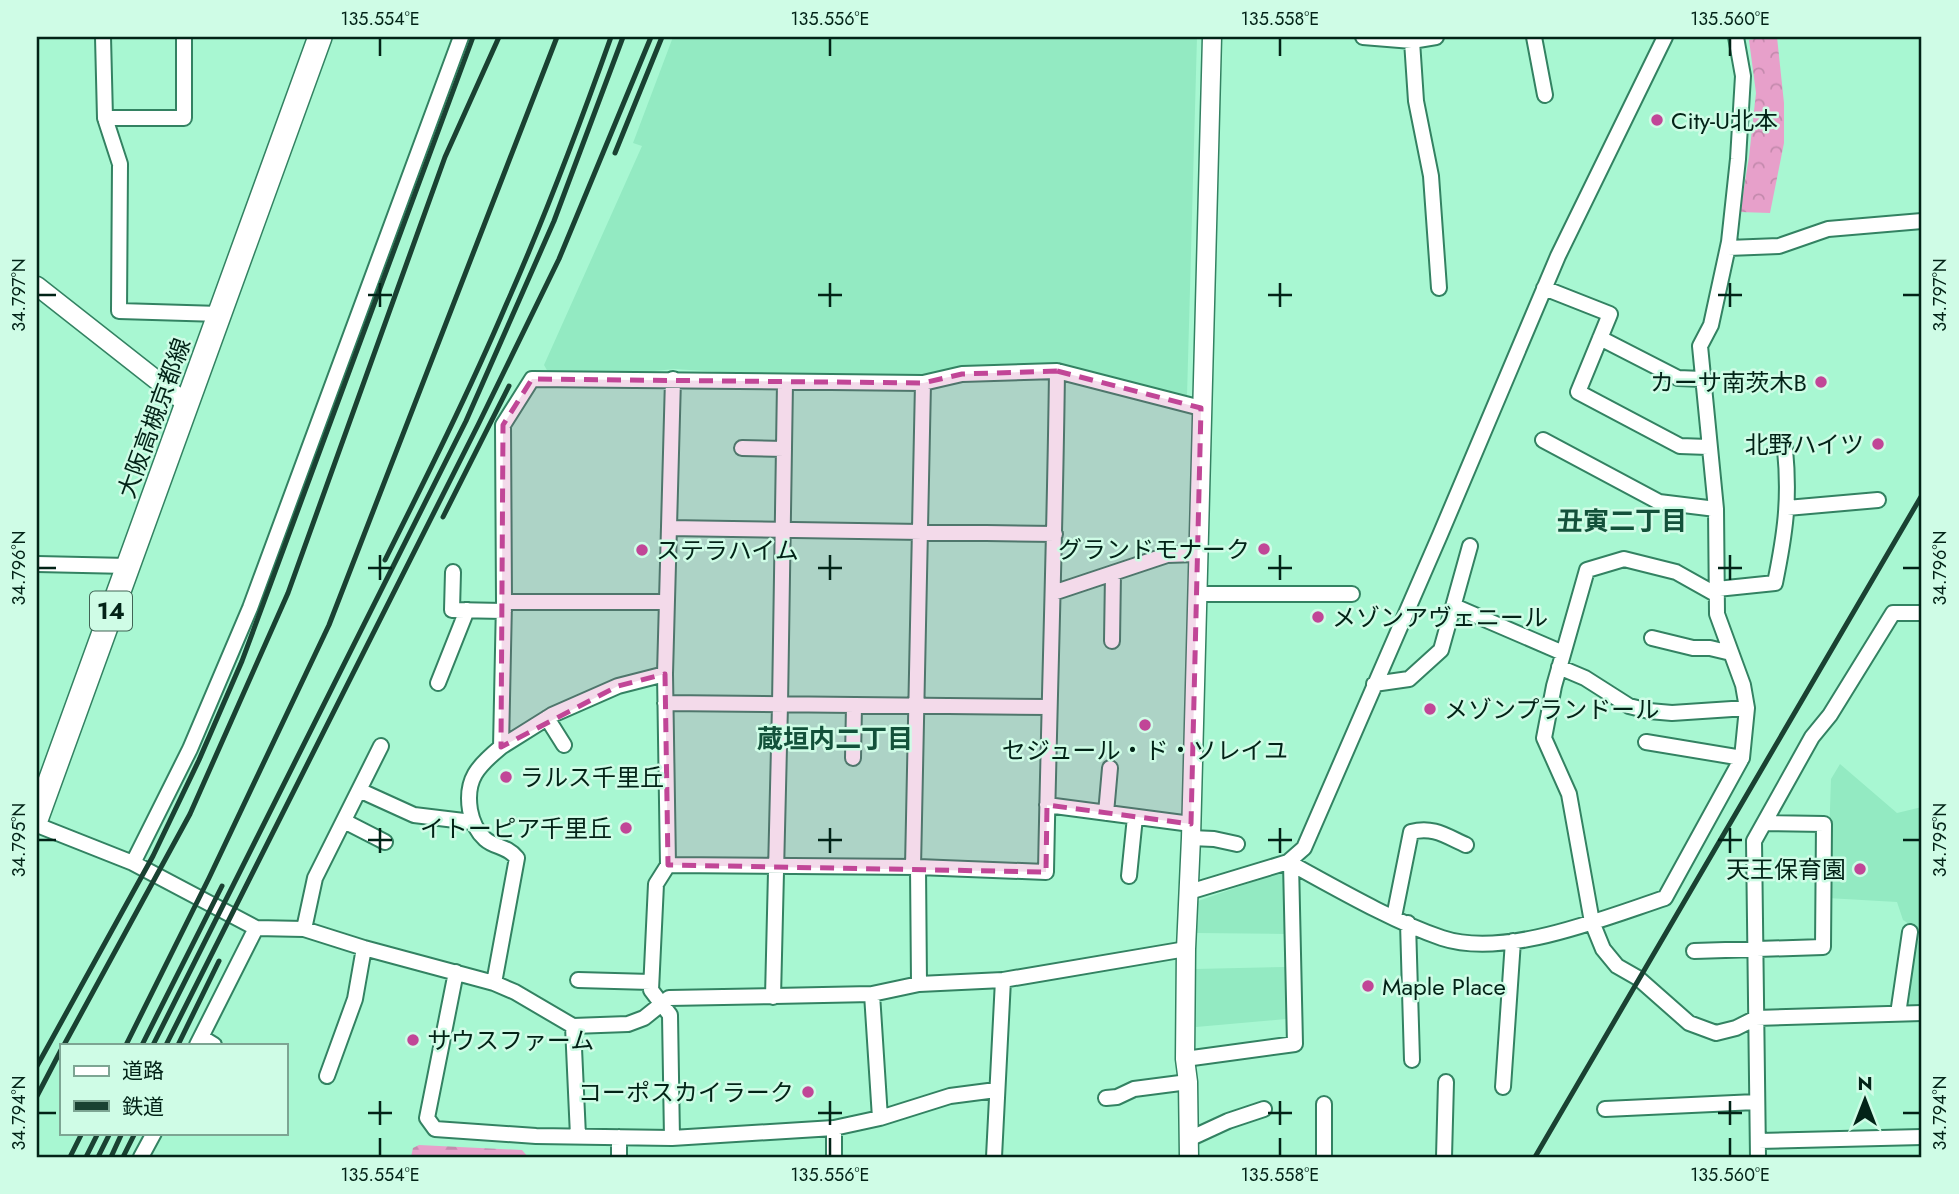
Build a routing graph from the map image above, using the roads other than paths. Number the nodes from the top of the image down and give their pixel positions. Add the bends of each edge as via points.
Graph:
1 (103, 37) edge
2 (184, 37) edge
3 (320, 37) edge
4 (461, 37) edge
5 (1212, 37) edge
6 (1363, 37) edge
7 (1436, 37) edge
8 (1534, 37) edge
9 (1665, 37) edge
10 (1736, 37) edge
11 (1412, 41) junction
12 (1545, 95) dead end
13 (105, 118) junction
14 (1922, 221) edge
15 (1728, 248) junction
16 (37, 286) edge
17 (1439, 288) dead end
18 (1544, 288) junction
19 (220, 314) junction
20 (1600, 338) junction
21 (1057, 371) junction
22 (673, 379) junction
23 (1702, 379) junction
24 (785, 383) junction
25 (923, 383) junction
26 (187, 404) junction
27 (1201, 408) junction
28 (1543, 440) dead end
29 (1708, 447) junction
30 (741, 448) dead end
31 (784, 449) junction
32 (1785, 449) dead end
33 (1878, 500) dead end
34 (1787, 508) junction
35 (1716, 509) junction
36 (669, 528) junction
37 (783, 530) junction
38 (919, 532) junction
39 (1055, 534) junction
40 (1470, 546) dead end
41 (1197, 554) junction
42 (37, 564) edge
43 (128, 566) junction
44 (453, 572) dead end
45 (1113, 573) junction
46 (1717, 592) junction
47 (1053, 593) junction
48 (1196, 594) junction
49 (1352, 594) dead end
50 (667, 603) junction
51 (504, 606) junction
52 (1454, 606) junction
53 (467, 610) junction
54 (1922, 613) edge
55 (1652, 638) dead end
56 (1112, 641) dead end
57 (1731, 653) junction
58 (1561, 660) junction
59 (665, 674) junction
60 (438, 683) dead end
61 (1374, 684) junction
62 (666, 703) junction
63 (780, 705) junction
64 (854, 706) junction
65 (916, 706) junction
66 (1048, 708) junction
67 (1747, 708) junction
68 (547, 718) junction
69 (1646, 742) dead end
70 (564, 745) dead end
71 (381, 746) dead end
72 (501, 747) junction
73 (853, 758) dead end
74 (1742, 758) junction
75 (1110, 768) dead end
76 (359, 790) junction
77 (1047, 805) junction
78 (1106, 813) junction
79 (37, 817) edge
80 (1135, 817) junction
81 (344, 821) junction
82 (472, 822) junction
83 (1764, 823) junction
84 (37, 825) edge
85 (1191, 831) junction
86 (385, 842) dead end
87 (1237, 844) dead end
88 (1466, 845) dead end
89 (1289, 862) junction
90 (133, 863) junction
91 (668, 865) junction
92 (776, 866) junction
93 (916, 867) junction
94 (1129, 876) dead end
95 (1189, 892) junction
96 (1401, 920) junction
97 (1592, 922) junction
98 (256, 928) junction
99 (304, 929) junction
100 (1910, 932) dead end
101 (1513, 941) junction
102 (364, 948) junction
103 (1186, 948) junction
104 (1755, 949) junction
105 (1694, 951) dead end
106 (456, 972) junction
107 (578, 980) dead end
108 (1003, 980) junction
109 (651, 982) junction
110 (494, 983) junction
111 (919, 984) junction
112 (873, 994) junction
113 (773, 997) junction
114 (662, 1002) junction
115 (1922, 1013) edge
116 (1898, 1014) junction
117 (1756, 1018) junction
118 (573, 1026) junction
119 (199, 1041) edge
120 (1185, 1059) junction
121 (1412, 1060) dead end
122 (327, 1076) dead end
123 (1188, 1082) junction
124 (1446, 1082) dead end
125 (1503, 1087) dead end
126 (996, 1090) junction
127 (1106, 1098) dead end
128 (1756, 1102) junction
129 (1324, 1104) dead end
130 (1264, 1109) dead end
131 (1605, 1109) dead end
132 (880, 1118) junction
133 (834, 1128) junction
134 (153, 1134) edge
135 (578, 1136) junction
136 (619, 1137) junction
137 (1922, 1137) edge
138 (672, 1138) junction
139 (1189, 1139) junction
140 (1758, 1141) junction
141 (141, 1157) edge
142 (619, 1157) edge
143 (834, 1157) edge
144 (994, 1157) edge
145 (1189, 1157) edge
146 (1324, 1157) edge
147 (1444, 1157) edge
148 (1758, 1157) edge

1 - 13 street
2 - 13 street via 184,118
3 - 19 main road, 大阪高槻京都線 / 14
4 - 90 street via 250,608 190,749
5 - 27 street
6 - 11 street
7 - 11 street
8 - 12 street
9 - 18 street
10 - 15 street via 1743,75
11 - 17 street via 1416,101 1431,176
13 - 19 street via 120,164 118,311
14 - 15 street via 1828,229 1779,246
15 - 23 street via 1712,325 1700,346
16 - 26 street
18 - 20 street via 1609,314
18 - 61 street
19 - 26 main road, 大阪高槻京都線 / 14
20 - 23 street via 1678,378
20 - 29 street via 1578,392 1680,446
21 - 25 street via 962,374
21 - 27 street
21 - 39 street
22 - 24 street
22 - 36 street
22 - 51 street via 532,379 503,425
23 - 29 street
24 - 25 street
24 - 31 street
25 - 38 street
26 - 43 main road, 大阪高槻京都線 / 14
27 - 41 street
28 - 35 street via 1659,502
29 - 35 street
30 - 31 street
31 - 37 street
32 - 34 street
33 - 34 street
34 - 46 street via 1775,583
35 - 46 street
36 - 37 street
36 - 50 street
37 - 38 street
37 - 63 street
38 - 39 street
38 - 65 street
39 - 47 street
40 - 52 street
41 - 45 street via 1167,555
41 - 48 street
42 - 43 street
43 - 79 main road, 大阪高槻京都線 / 14
44 - 53 street via 452,610
45 - 47 street
45 - 56 street
46 - 57 street via 1717,614
46 - 58 street via 1676,572 1624,559 1587,570
47 - 66 street
48 - 49 street
48 - 85 street
50 - 51 street
50 - 59 street
51 - 53 street
51 - 72 street
52 - 58 street
52 - 61 street via 1441,650 1409,679
53 - 60 street
54 - 83 street via 1893,613 1812,737
55 - 57 street
57 - 67 street
58 - 67 street via 1629,706 1672,713
58 - 97 street via 1544,738 1569,794
59 - 62 street
59 - 68 street via 618,686
61 - 89 street via 1304,848
62 - 63 street
62 - 91 street
63 - 64 street
63 - 92 street
64 - 65 street
64 - 73 street
65 - 66 street
65 - 93 street
66 - 77 street
67 - 74 street
68 - 70 street
68 - 72 street
69 - 74 street
71 - 76 street
72 - 82 street via 481,763 467,792
74 - 97 street via 1665,898
75 - 78 street
76 - 81 street
76 - 82 street via 414,816
77 - 78 street
77 - 93 street via 1046,872
78 - 80 street
80 - 85 street
80 - 94 street
81 - 86 street
81 - 99 street via 315,878
82 - 110 street via 486,840 517,858
83 - 104 street via 1754,841
83 - 104 street via 1824,824 1823,947
84 - 90 street
85 - 87 street
85 - 95 street
88 - 96 street via 1434,830 1411,832
89 - 95 street
89 - 96 street
89 - 120 street via 1295,1044
90 - 98 street
91 - 92 street
91 - 109 street via 656,884
92 - 93 street
92 - 113 street
93 - 111 street
95 - 103 street
96 - 101 street via 1444,939
96 - 121 street
97 - 101 street
97 - 117 street via 1603,949 1617,966 1638,978 1689,1023 1716,1033
98 - 99 street
98 - 119 street
99 - 102 street
100 - 116 street
101 - 125 street
102 - 106 street
102 - 122 street via 355,999
103 - 108 street
103 - 120 street
104 - 105 street
104 - 117 street
106 - 110 street
106 - 135 street via 426,1118 435,1129
107 - 109 street
108 - 111 street
108 - 126 street
109 - 114 street via 651,990
110 - 118 street
111 - 112 street
112 - 113 street
112 - 132 street
113 - 114 street via 669,998
114 - 118 street via 644,1018 628,1024
114 - 138 street via 670,1014
115 - 116 street
116 - 117 street
117 - 128 street
118 - 135 street
120 - 123 street
123 - 127 street
123 - 139 street
124 - 147 street
126 - 132 street via 950,1096
126 - 144 street
128 - 131 street
128 - 140 street
129 - 146 street
130 - 139 street
132 - 133 street
133 - 138 street
133 - 143 street
134 - 141 street
135 - 136 street
136 - 138 street
136 - 142 street
137 - 140 street
139 - 145 street
140 - 148 street

